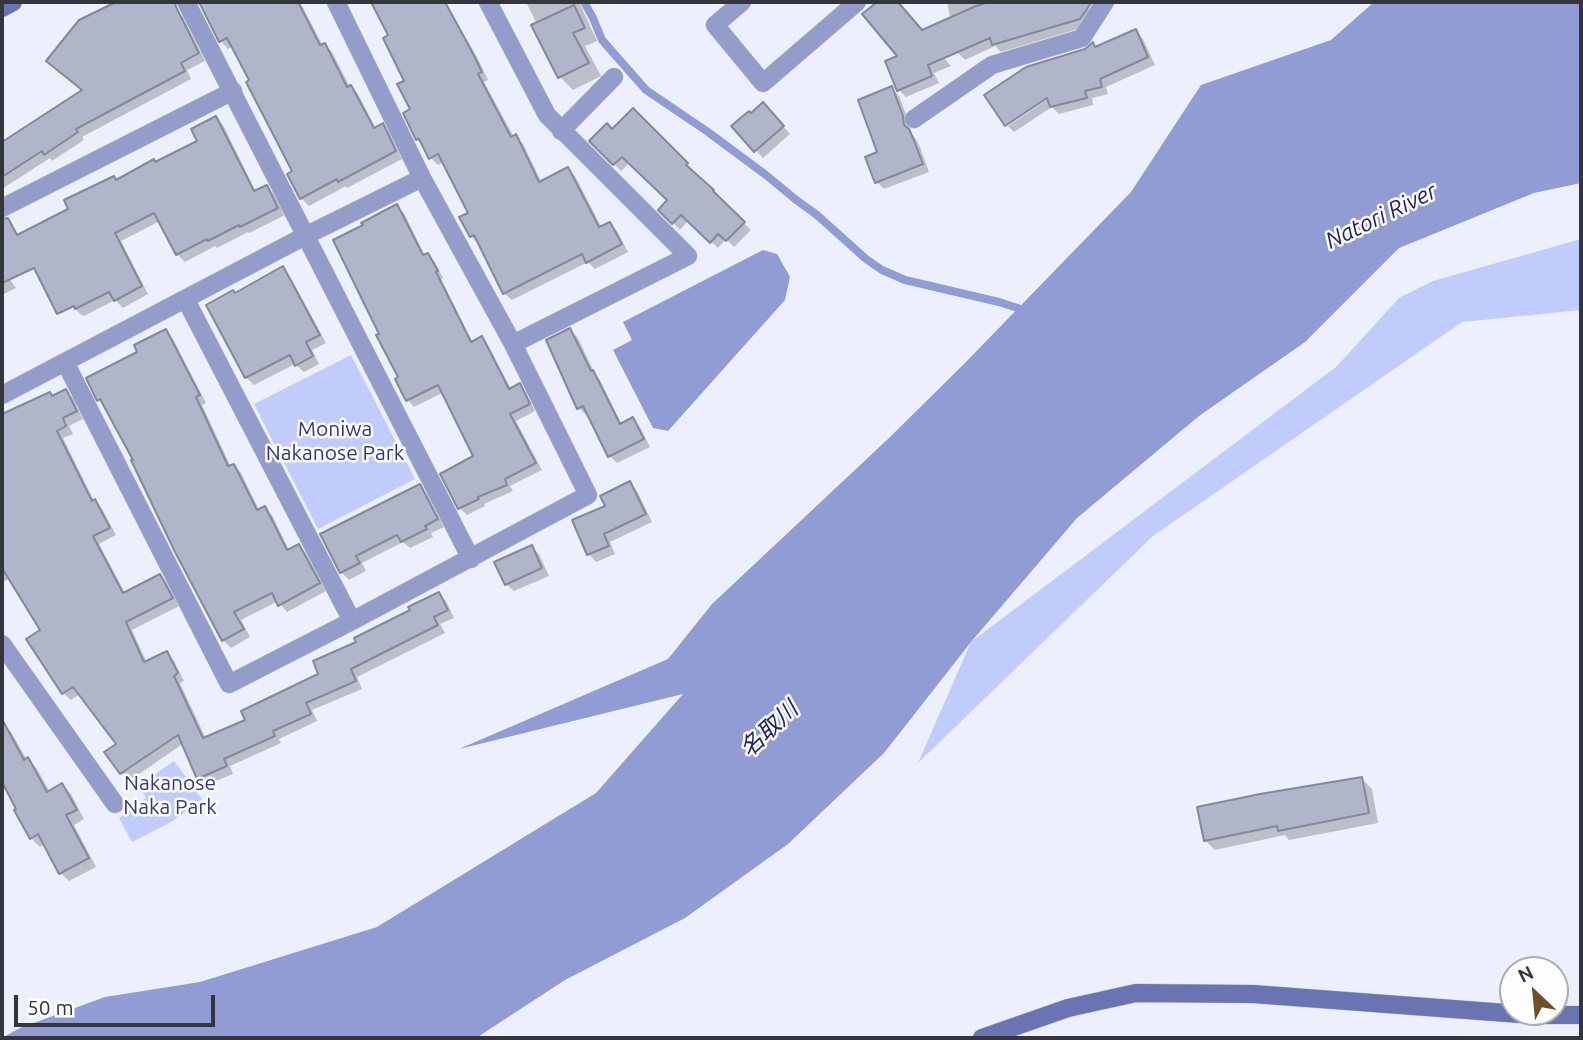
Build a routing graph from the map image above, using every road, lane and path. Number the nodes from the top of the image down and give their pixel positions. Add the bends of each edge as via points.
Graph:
1 (13, 2) edge
2 (186, 2) edge
3 (336, 2) edge
4 (488, 2) edge
5 (742, 2) edge
6 (857, 2) edge
7 (1105, 2) edge
8 (2, 8) edge
9 (614, 77) dead end
10 (233, 91) junction
11 (914, 119) dead end
12 (561, 131) junction
13 (422, 178) junction
14 (2, 208) edge
15 (305, 236) junction
16 (186, 300) junction
17 (513, 344) junction
18 (65, 362) junction
19 (2, 395) edge
20 (471, 559) junction
21 (352, 621) junction
22 (2, 643) edge
23 (115, 804) dead end
24 (1581, 1015) edge
25 (982, 1038) edge

1 - 8 street
2 - 10 street
3 - 13 street
4 - 12 street via 547,115
5 - 6 street via 715,25 763,83
7 - 11 street via 1082,38 992,65
9 - 12 street
10 - 14 street
10 - 15 street
12 - 17 street via 688,256
13 - 15 street
13 - 17 street
15 - 16 street
15 - 20 street
16 - 18 street
16 - 21 street
17 - 20 street via 588,495
18 - 19 street
18 - 21 street via 229,684
20 - 21 street
22 - 23 street
24 - 25 street via 1253,994 1136,993 1068,1008

